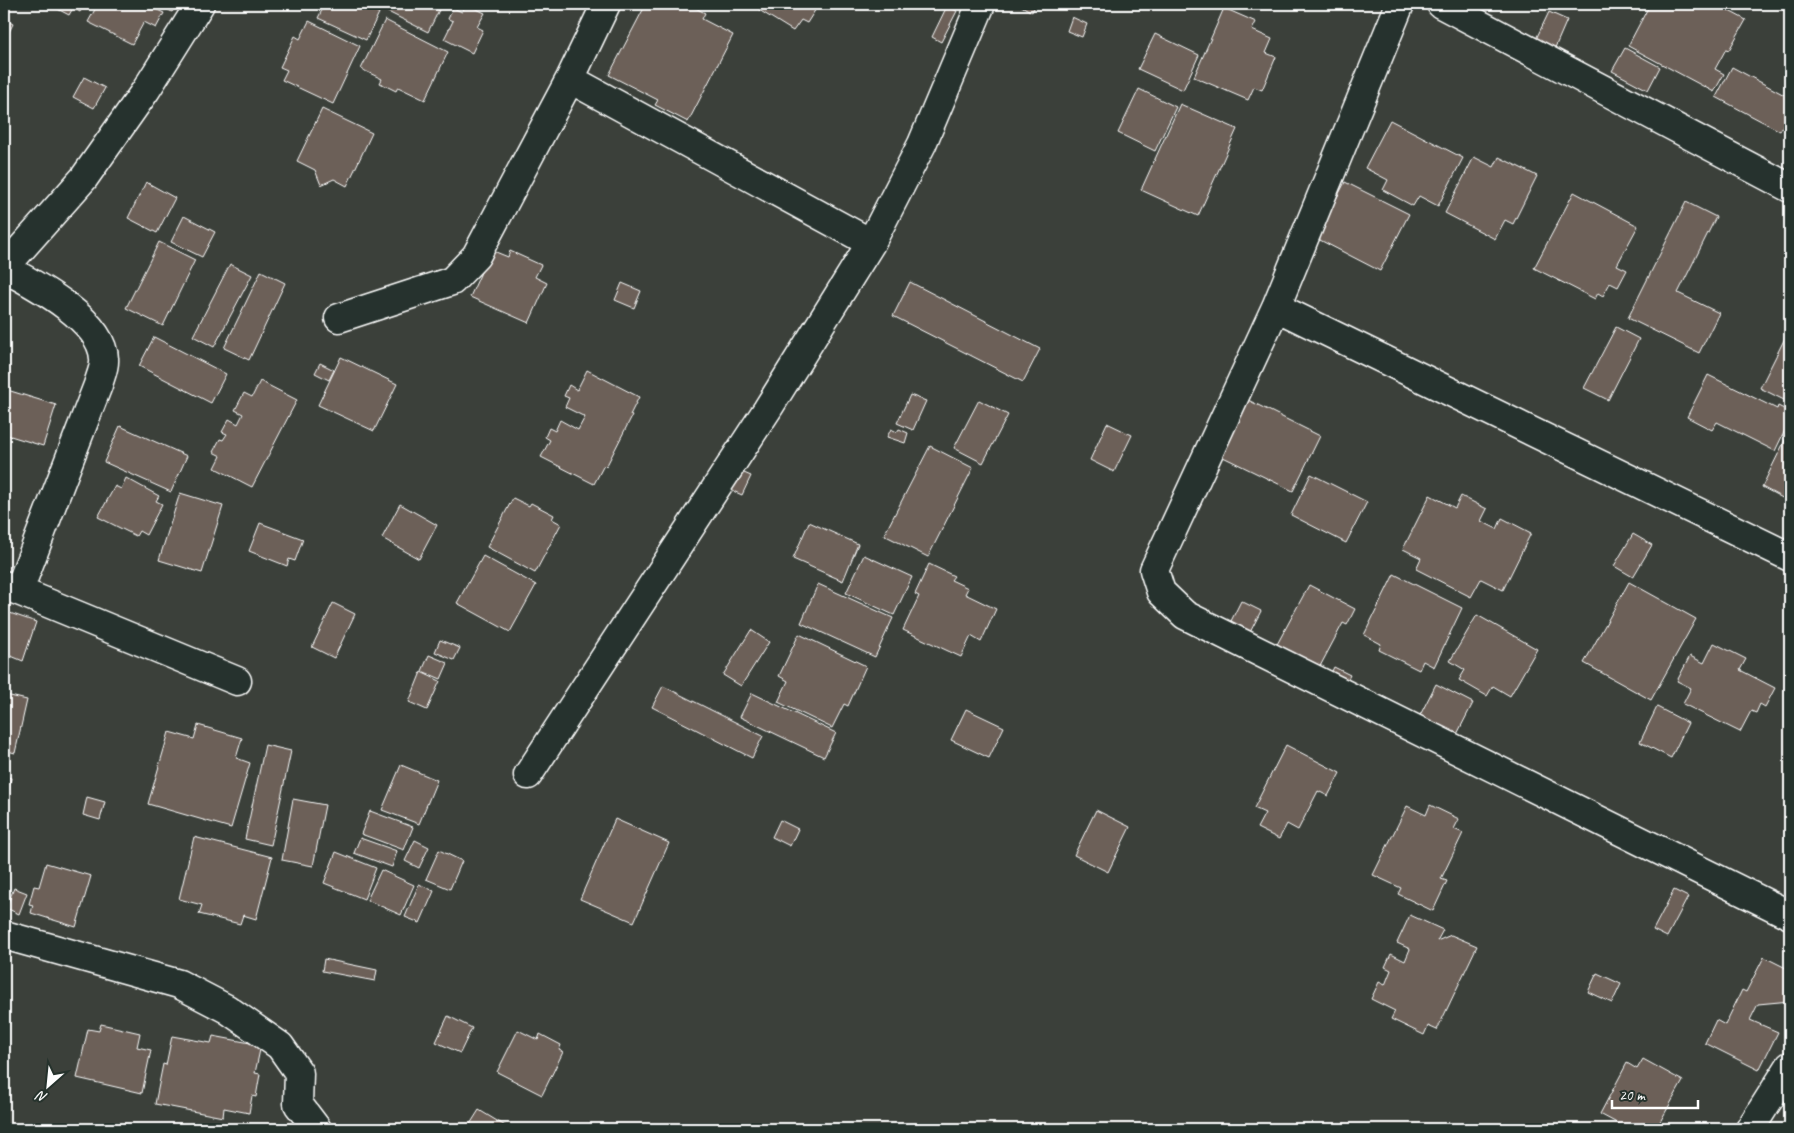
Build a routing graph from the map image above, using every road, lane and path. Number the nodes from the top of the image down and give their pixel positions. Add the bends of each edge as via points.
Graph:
1 (200, 4) edge
2 (606, 4) edge
3 (981, 4) edge
4 (1400, 4) edge
5 (1441, 4) edge
6 (570, 79) junction
7 (1790, 188) edge
8 (871, 243) junction
9 (4, 268) edge
10 (1276, 307) junction
11 (339, 318) dead end
12 (1790, 557) edge
13 (12, 588) edge
14 (237, 681) dead end
15 (528, 774) dead end
16 (1790, 915) edge
17 (4, 935) edge
18 (1790, 1066) edge
19 (298, 1117) edge
20 (317, 1129) edge
21 (1750, 1129) edge

1 - 9 street via 146,90 84,178
2 - 6 street
3 - 8 street via 922,144
4 - 10 street
5 - 7 street
6 - 8 street
6 - 11 street via 476,256 452,281
8 - 15 street via 767,410
9 - 13 street via 61,302 89,326 100,342 104,359 98,385
10 - 12 street
10 - 16 street via 1154,570 1161,592 1185,615
13 - 14 street
17 - 19 street via 179,984 227,1009 280,1046 299,1073
18 - 21 street
19 - 20 street

